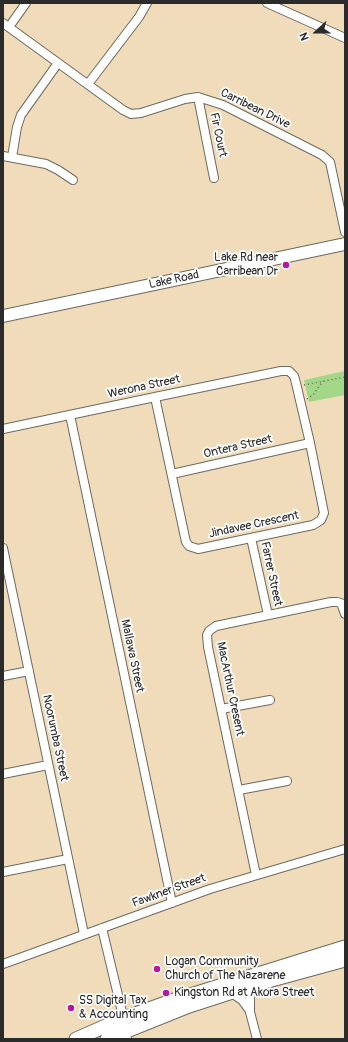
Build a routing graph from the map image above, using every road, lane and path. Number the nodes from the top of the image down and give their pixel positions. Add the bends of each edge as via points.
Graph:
1 (26, 3) edge
2 (147, 3) edge
3 (268, 3) edge
4 (6, 25) edge
5 (345, 38) edge
6 (58, 63) junction
7 (88, 84) junction
8 (198, 97) junction
9 (7, 157) edge
10 (214, 178) dead end
11 (73, 180) dead end
12 (345, 232) edge
13 (345, 244) edge
14 (3, 316) edge
15 (289, 371) joint
16 (345, 377) edge
17 (324, 380) junction
18 (304, 385) dead end
19 (155, 397) junction
20 (307, 399) dead end
21 (70, 415) junction
22 (3, 429) edge
23 (310, 443) junction
24 (172, 474) junction
25 (252, 538) junction
26 (3, 548) edge
27 (345, 614) edge
28 (268, 615) junction
29 (29, 671) junction
30 (3, 676) edge
31 (270, 700) dead end
32 (221, 709) junction
33 (48, 765) junction
34 (3, 774) edge
35 (287, 781) dead end
36 (238, 790) junction
37 (345, 849) edge
38 (68, 859) junction
39 (3, 872) edge
40 (256, 874) junction
41 (172, 902) junction
42 (102, 928) junction
43 (84, 934) junction
44 (345, 947) edge
45 (345, 960) edge
46 (3, 964) edge
47 (257, 984) junction
48 (230, 992) junction
49 (250, 1012) junction
50 (126, 1029) edge
51 (76, 1039) edge
52 (107, 1039) edge
53 (258, 1039) edge

1 - 4 street
2 - 7 street
3 - 5 street
4 - 6 street, Carribean Drive
6 - 7 street, Carribean Drive
6 - 9 street via 21,115
7 - 8 street, Carribean Drive via 131,114
8 - 10 street, Fir Court
8 - 12 street, Carribean Drive via 223,105 322,155 330,162
9 - 11 street via 46,164
13 - 14 street, Lake Road
15 - 19 street, Werona Street
15 - 23 street, Jindavee Crescent via 294,376
16 - 17 path
17 - 18 path
17 - 20 path
19 - 21 street, Werona Street
19 - 24 street, Jindavee Crescent
21 - 22 street, Werona Street
21 - 41 street, Mallawa Street
23 - 24 street, Ontera Street
23 - 25 street, Jindavee Crescent via 324,513 321,520 313,525
24 - 25 street, Jindavee Crescent via 186,542 189,546 198,550
25 - 28 street, Farrer Street
26 - 29 street, Noorumba Street
27 - 28 street, MacArthur Cresent via 341,603 337,602
28 - 32 street, MacArthur Cresent via 216,626 209,631 208,647
29 - 30 street
29 - 33 street, Noorumba Street
31 - 32 street
32 - 36 street, MacArthur Cresent
33 - 34 street
33 - 38 street, Noorumba Street
35 - 36 street
36 - 40 street, MacArthur Cresent
37 - 40 street, Fawkner Street
38 - 39 street
38 - 43 street, Noorumba Street
40 - 41 street, Fawkner Street
41 - 42 street, Fawkner Street
42 - 43 street, Fawkner Street
42 - 50 street
43 - 46 street, Fawkner Street
44 - 50 main road via 181,998
45 - 47 main road
47 - 48 main road
47 - 49 street via 250,996
48 - 49 street via 242,1000
48 - 50 main road
49 - 53 street
50 - 51 main road
50 - 52 main road

